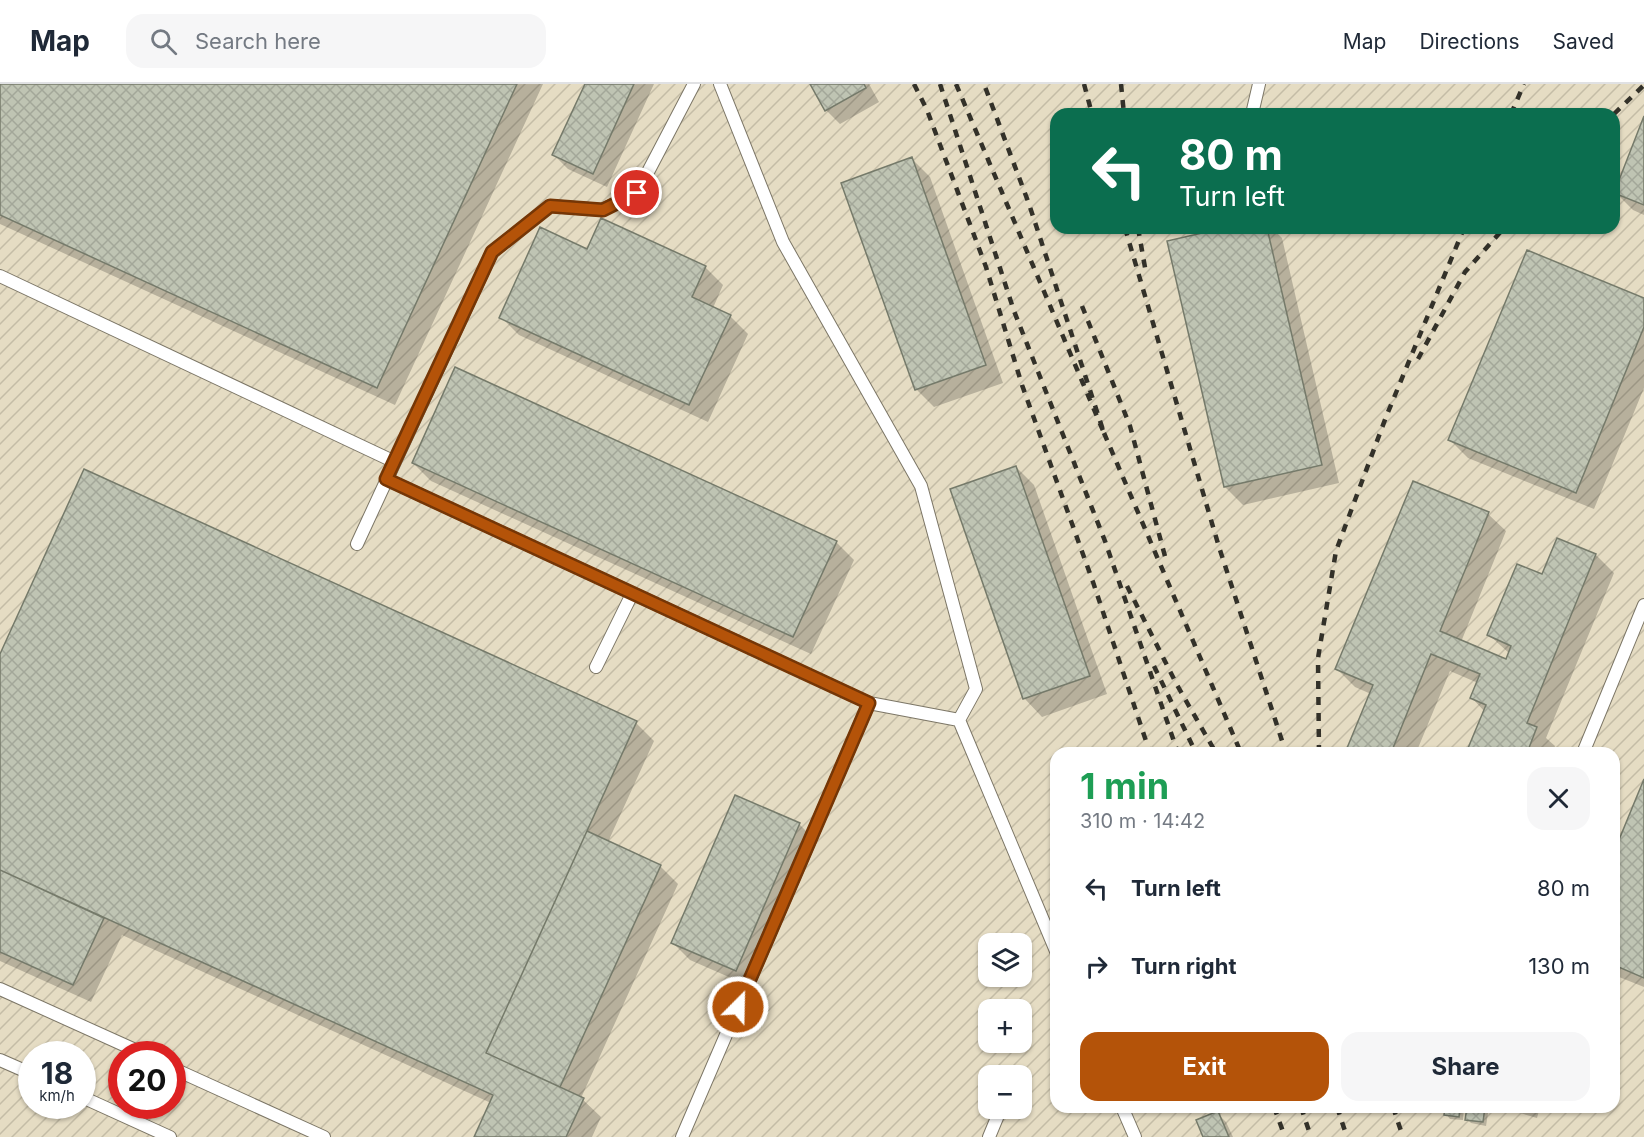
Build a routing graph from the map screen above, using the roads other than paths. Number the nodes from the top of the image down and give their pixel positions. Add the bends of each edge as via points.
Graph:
1 (694, 84) edge
2 (720, 84) edge
3 (1259, 84) edge
4 (1253, 108) edge
5 (0, 276) edge
6 (395, 462) junction
7 (386, 479) junction
8 (357, 544) dead end
9 (632, 594) junction
10 (1644, 605) edge
11 (596, 667) dead end
12 (869, 703) junction
13 (959, 720) junction
14 (1585, 747) edge
15 (1050, 937) edge
16 (0, 988) edge
17 (116, 1041) edge
18 (0, 1060) edge
19 (18, 1068) edge
20 (186, 1074) edge
21 (96, 1103) edge
22 (1125, 1113) edge
23 (996, 1119) edge
24 (170, 1137) edge
25 (324, 1137) edge
26 (682, 1137) edge
27 (989, 1137) edge
28 (1135, 1137) edge

1 - 6 lane via 637,193 603,210 550,206 492,252
2 - 13 lane via 783,242 921,486 976,689
3 - 4 lane
5 - 6 lane
6 - 7 lane
7 - 8 lane
7 - 9 lane
9 - 11 lane
9 - 12 lane
10 - 14 lane
12 - 13 lane
12 - 26 lane
13 - 15 lane
16 - 17 lane
18 - 19 lane
20 - 25 lane
21 - 24 lane
22 - 28 lane
23 - 27 lane

